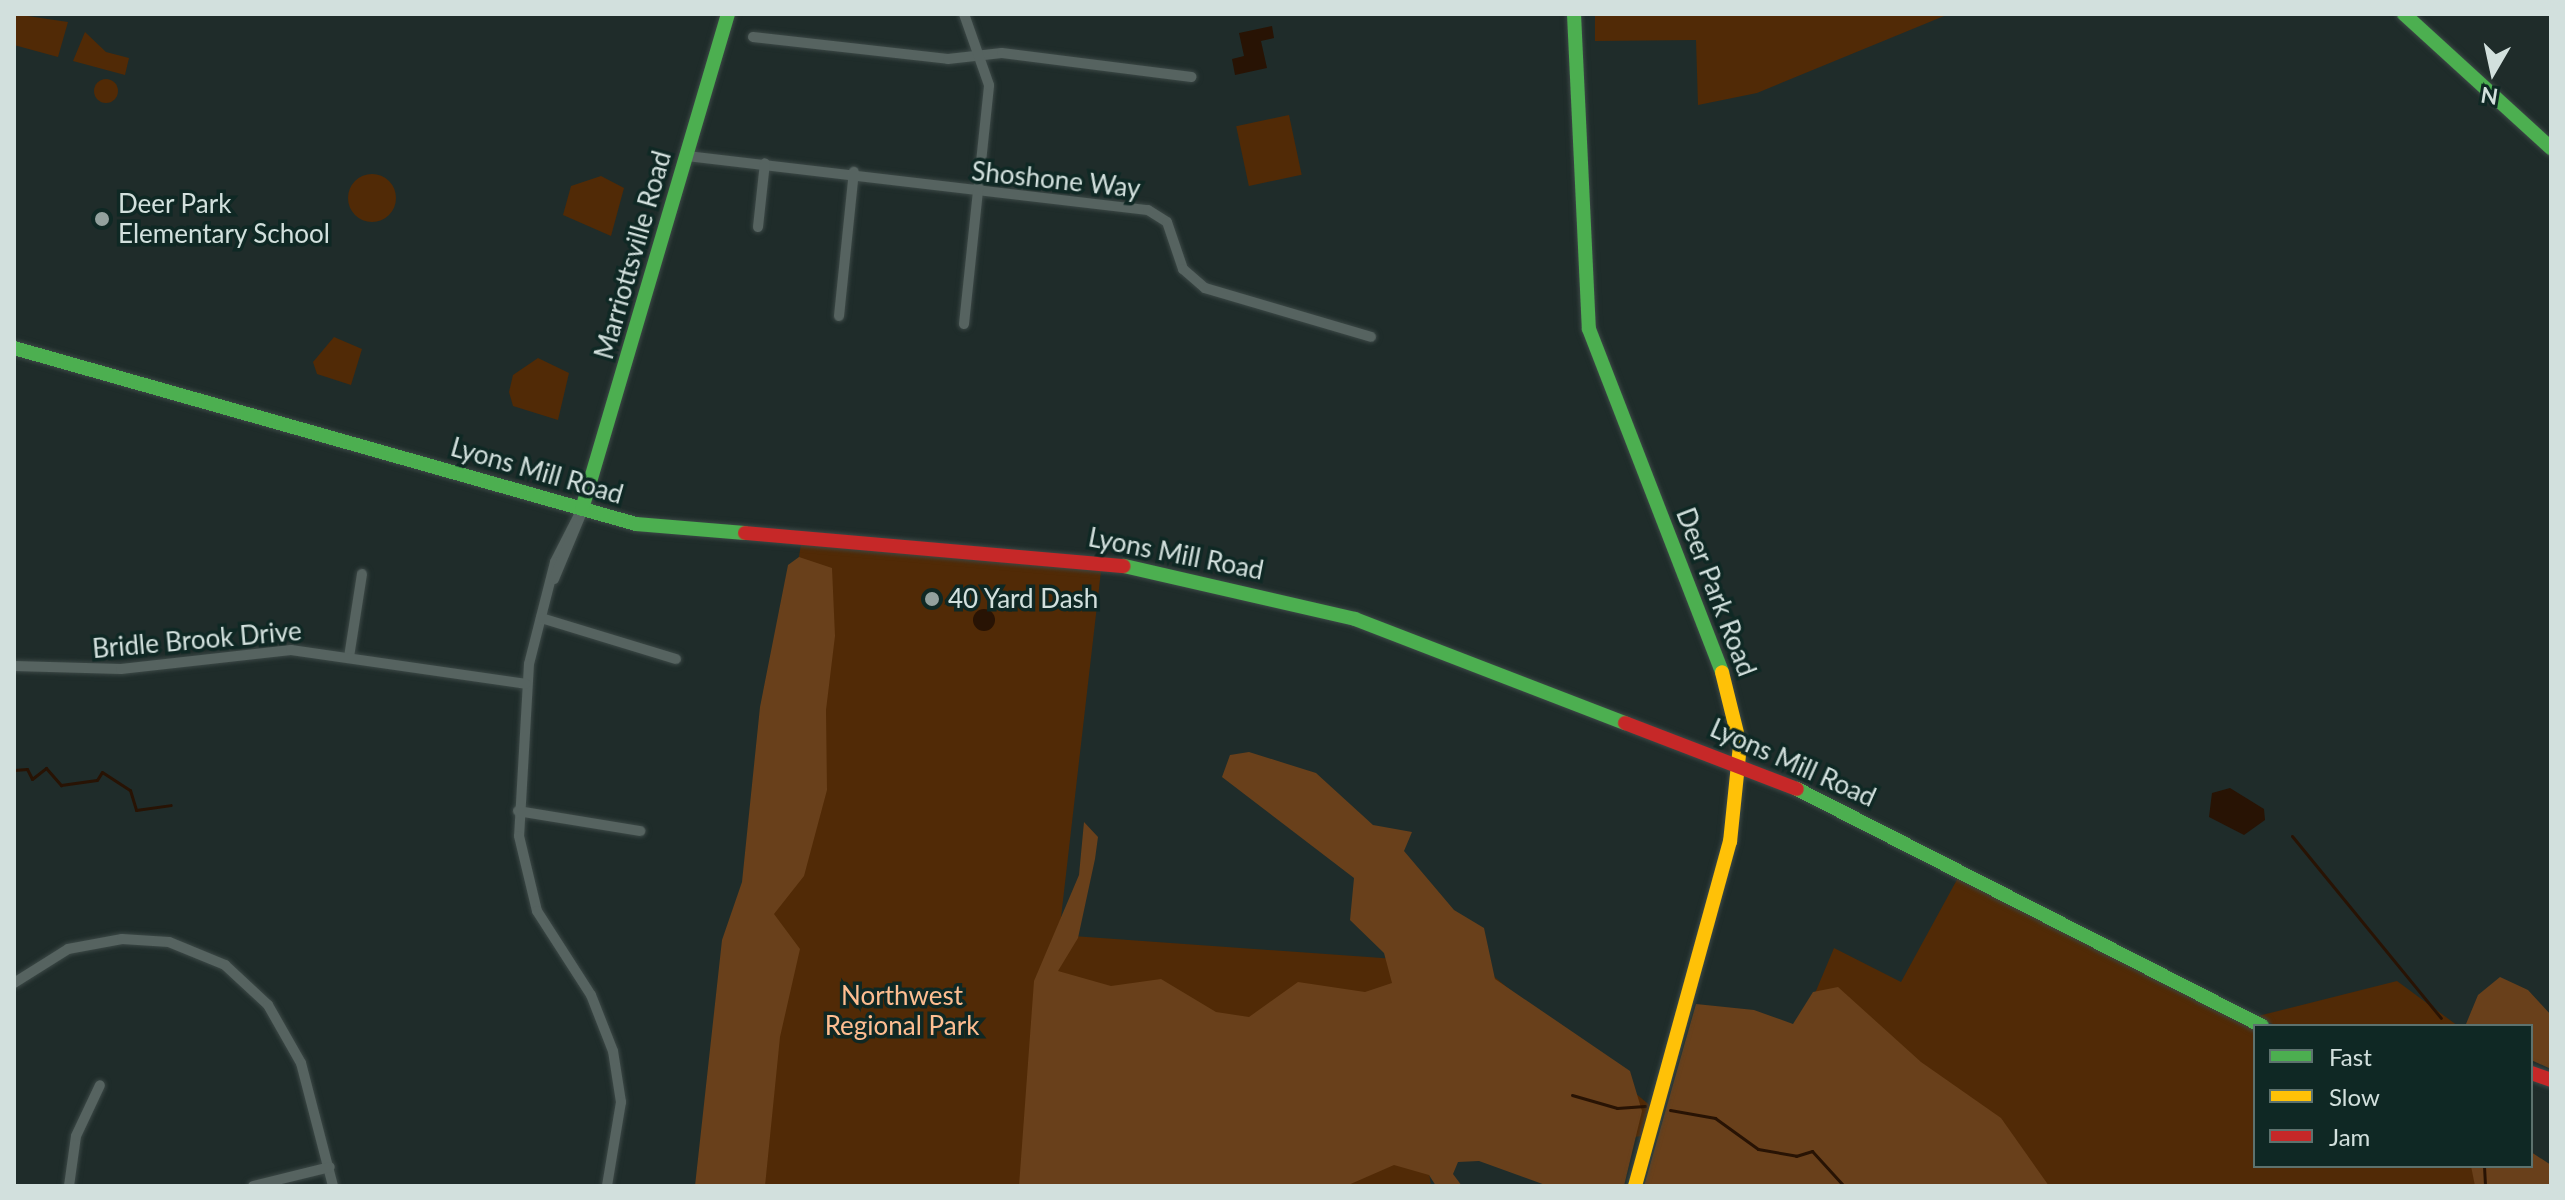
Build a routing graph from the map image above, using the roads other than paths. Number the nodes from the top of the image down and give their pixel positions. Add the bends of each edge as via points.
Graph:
1 (728, 14) edge
2 (964, 14) edge
3 (1574, 14) edge
4 (2404, 14) edge
5 (753, 37) dead end
6 (981, 54) junction
7 (1191, 77) dead end
8 (2551, 148) edge
9 (687, 156) junction
10 (765, 163) junction
11 (854, 172) junction
12 (978, 194) junction
13 (758, 227) dead end
14 (839, 316) dead end
15 (964, 324) dead end
16 (1371, 337) dead end
17 (14, 348) edge
18 (582, 509) junction
19 (362, 574) dead end
20 (541, 618) junction
21 (349, 657) junction
22 (676, 659) dead end
23 (14, 666) edge
24 (526, 684) junction
25 (1741, 764) junction
26 (518, 811) junction
27 (640, 831) dead end
28 (14, 983) edge
29 (2258, 1024) edge
30 (100, 1085) dead end
31 (330, 1167) junction
32 (69, 1186) edge
33 (253, 1186) edge
34 (333, 1186) edge
35 (607, 1186) edge
36 (1635, 1186) edge

1 - 9 main road, Marriottsville Road
2 - 6 street
3 - 25 main road, Deer Park Road via 1589,329 1726,682
4 - 8 main road
5 - 6 street via 948,59
6 - 7 street
6 - 12 street via 989,100
9 - 10 street, Shoshone Way
9 - 18 main road, Marriottsville Road
10 - 11 street, Shoshone Way
10 - 13 street
11 - 12 street, Shoshone Way
11 - 14 street
12 - 15 street
12 - 16 street, Shoshone Way via 1148,210 1167,222 1183,269 1205,288
17 - 18 main road, Lyons Mill Road
18 - 20 street, Marriottsville Road via 569,524
18 - 25 main road, Lyons Mill Road via 676,530 1009,552 1187,576 1381,628
19 - 21 street
20 - 22 street
20 - 24 street, Marriottsville Road
21 - 23 street, Bridle Brook Drive via 291,650 121,669
21 - 24 street, Bridle Brook Drive
24 - 26 street, Marriottsville Road
25 - 29 main road, Lyons Mill Road via 1880,827
25 - 36 main road, Deer Park Road via 1726,858
26 - 27 street
26 - 35 street, Marriottsville Road via 522,864 537,911 591,995 613,1051 621,1102
28 - 31 street via 68,949 122,939 169,942 225,965 285,1031 311,1089
30 - 32 street via 76,1136
31 - 33 street
31 - 34 street

